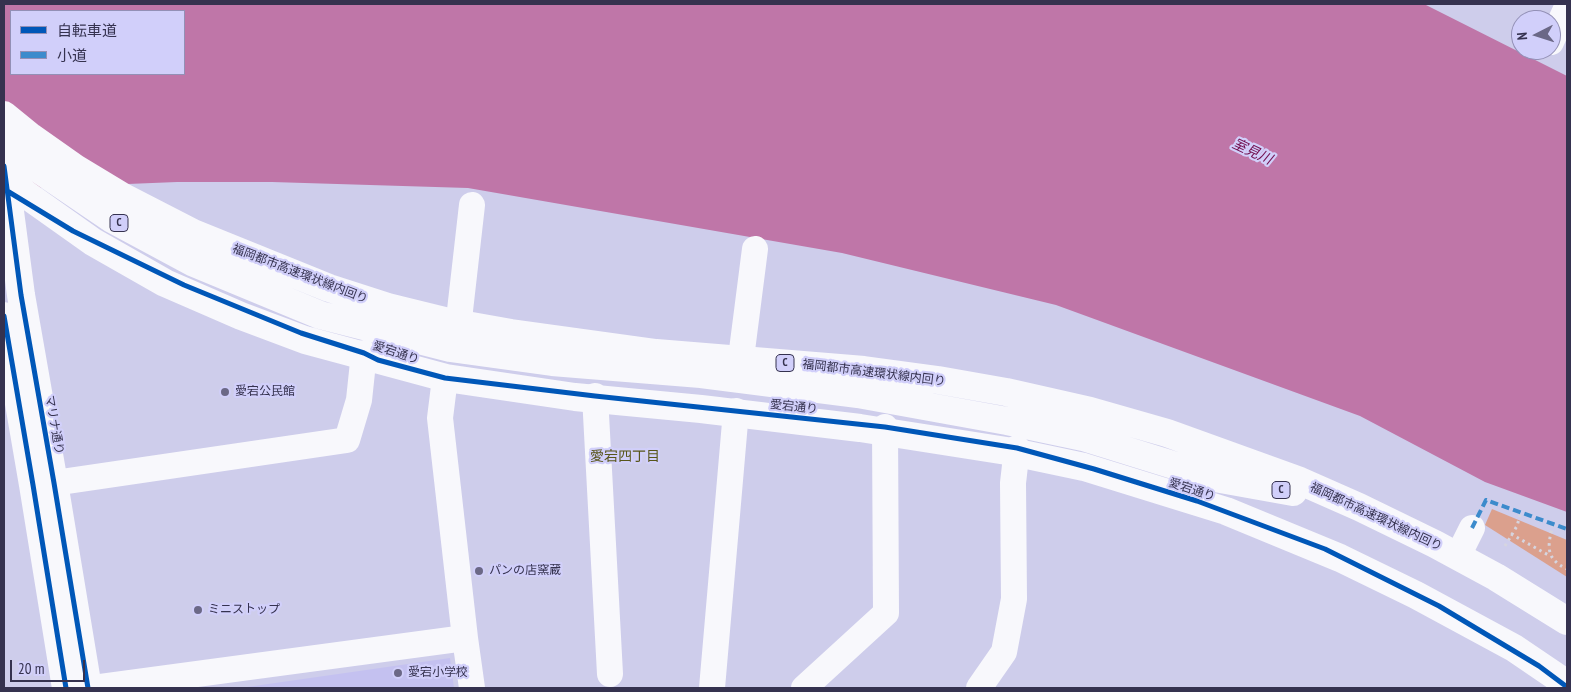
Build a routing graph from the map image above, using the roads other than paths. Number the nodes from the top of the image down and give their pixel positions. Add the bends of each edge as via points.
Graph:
1 (1567, 7) edge
2 (1561, 20) edge
3 (4, 115) edge
4 (4, 143) edge
5 (4, 177) edge
6 (472, 205) dead end
7 (755, 249) dead end
8 (4, 316) edge
9 (458, 328) junction
10 (364, 353) junction
11 (741, 358) junction
12 (445, 378) junction
13 (595, 396) junction
14 (736, 411) junction
15 (885, 426) junction
16 (1017, 448) junction
17 (54, 483) junction
18 (1346, 502) junction
19 (1472, 528) dead end
20 (1459, 554) junction
21 (1567, 616) edge
22 (1567, 621) edge
23 (465, 638) junction
24 (610, 674) dead end
25 (1567, 686) edge
26 (66, 688) edge
27 (88, 688) edge
28 (93, 688) edge
29 (472, 688) edge
30 (712, 688) edge
31 (804, 688) edge
32 (979, 688) edge

1 - 2 street
3 - 22 main road, 福岡都市高速環状線内回り / C via 74,168 122,196 193,233 329,288 440,320 511,333 656,353 864,370 1006,392 1090,411 1167,433 1300,481 1360,507 1496,577
4 - 18 main road, C via 112,219 192,262 320,315 450,348 858,394 998,419 1083,436 1215,478
5 - 9 main road via 51,175 182,240 381,310
5 - 10 main road, 愛宕通り via 72,231 184,285 301,333
5 - 17 main road, マリナ通り
5 - 25 main road, C via 93,242 165,283 305,340 446,378 575,398 860,428 1013,452 1084,467 1226,511 1340,558 1514,648
6 - 9 street
7 - 11 street
8 - 26 main road
9 - 11 main road
10 - 12 main road, 愛宕通り via 378,360
10 - 17 street via 360,400 347,440
11 - 18 main road via 894,374 1026,396 1114,416 1216,448
12 - 13 main road, 愛宕通り
12 - 23 street via 440,418
13 - 14 main road, 愛宕通り
13 - 24 street
14 - 15 main road, 愛宕通り
14 - 30 street
15 - 16 main road, 愛宕通り
15 - 31 street via 886,613
16 - 25 main road, 愛宕通り via 1197,502 1325,548 1439,606
16 - 32 street via 1013,483 1014,599 1004,652
17 - 27 main road, マリナ通り
18 - 20 main road
19 - 20 street
20 - 21 main road
23 - 28 street
23 - 29 street

